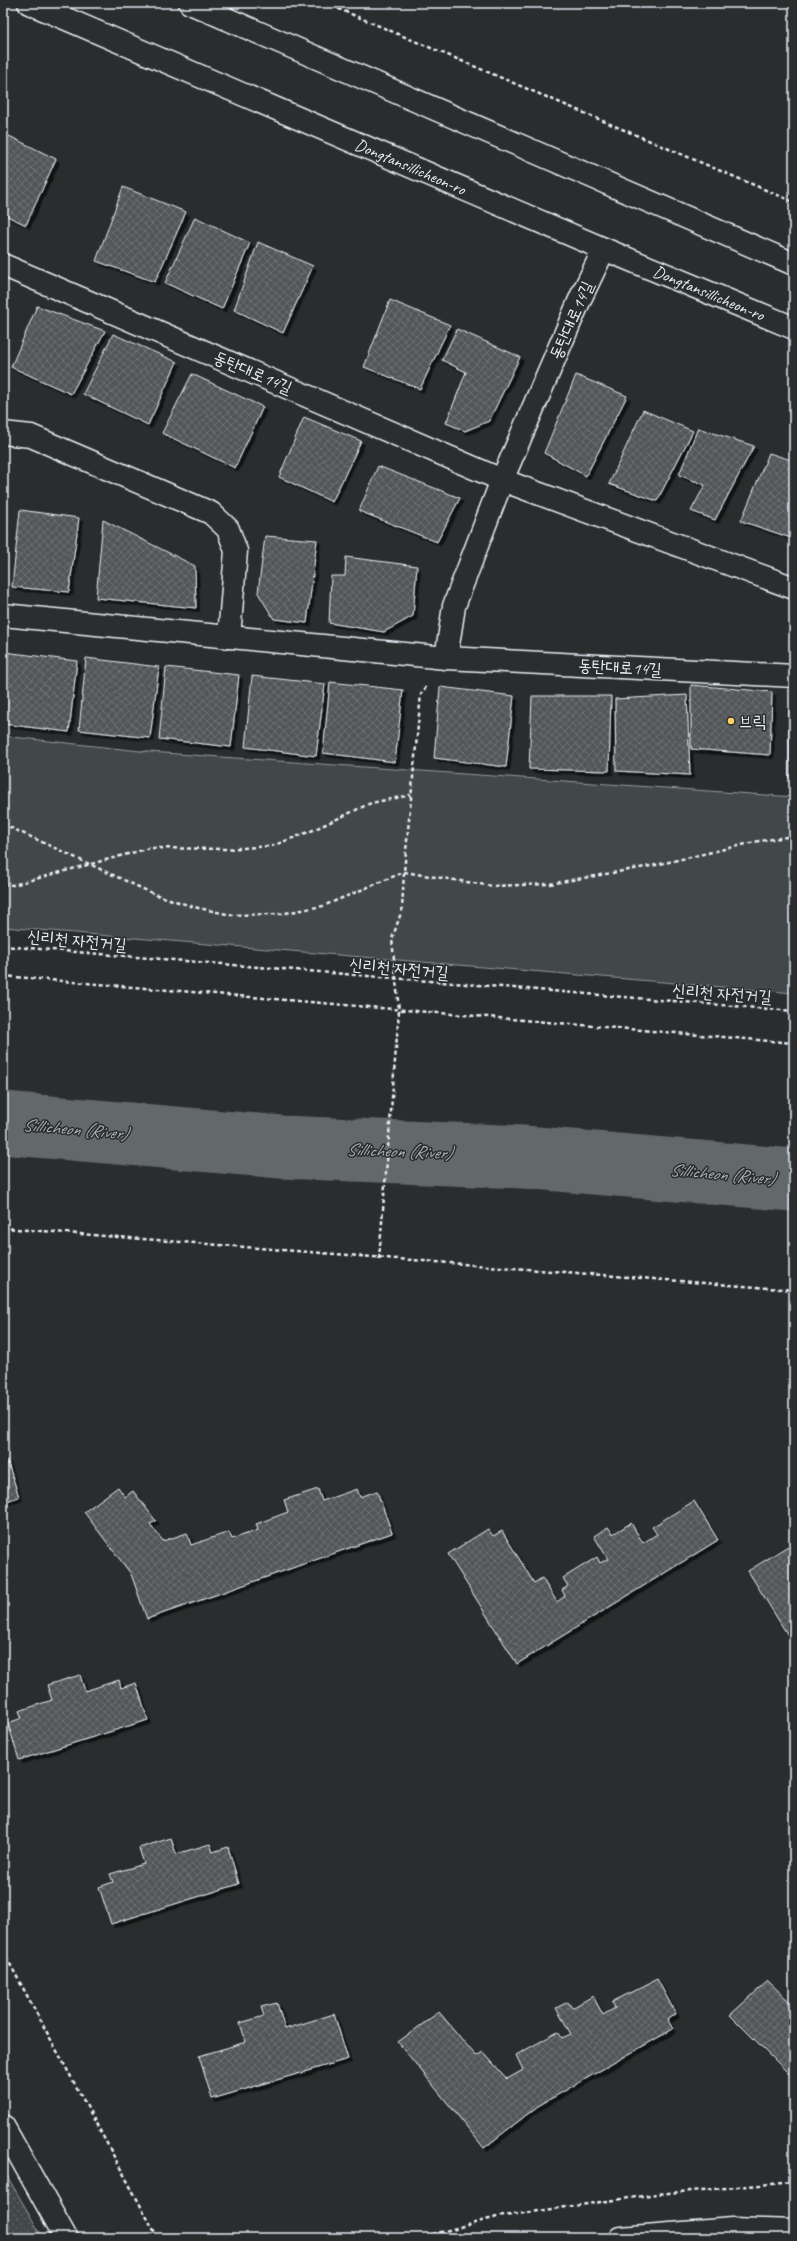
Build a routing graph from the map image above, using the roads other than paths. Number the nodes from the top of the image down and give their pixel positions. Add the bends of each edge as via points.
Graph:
1 (29, 3) edge
2 (190, 3) edge
3 (604, 249) junction
4 (794, 264) edge
5 (3, 265) edge
6 (794, 328) edge
7 (3, 433) edge
8 (502, 480) junction
9 (794, 588) edge
10 (3, 615) edge
11 (229, 637) junction
12 (446, 658) junction
13 (794, 676) edge
14 (3, 2126) edge
15 (794, 2231) edge
16 (66, 2238) edge
17 (620, 2238) edge

1 - 3 street, Dongtansillicheon-ro
2 - 4 street
3 - 6 street, Dongtansillicheon-ro
3 - 8 street, 동탄대로14길
5 - 8 street, 동탄대로14길
7 - 11 street via 31,436 211,513 228,530 236,551
8 - 9 street, 동탄대로14길
8 - 12 street, 동탄대로14길 via 454,606
10 - 11 street, 동탄대로14길
11 - 12 street, 동탄대로14길
12 - 13 street, 동탄대로14길
14 - 16 street
15 - 17 street via 733,2230

